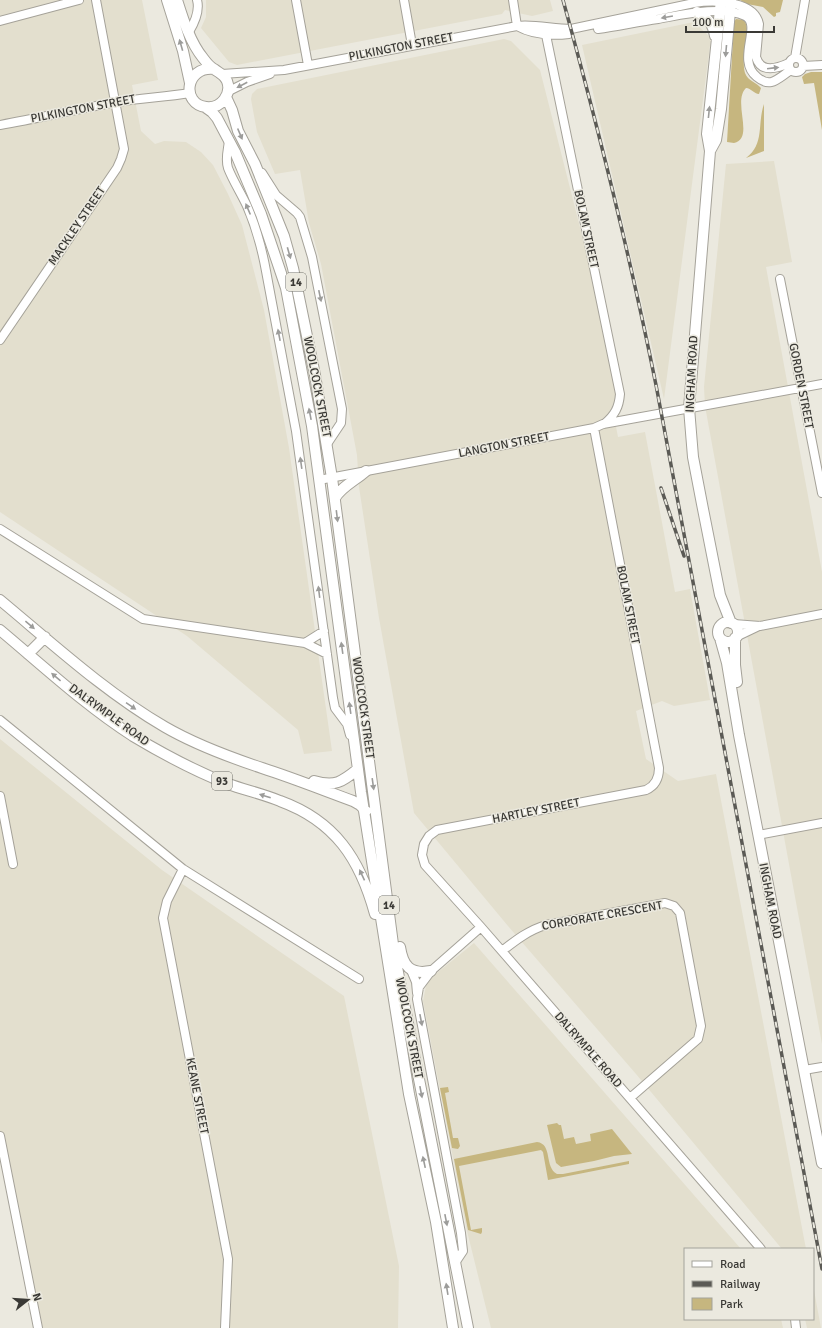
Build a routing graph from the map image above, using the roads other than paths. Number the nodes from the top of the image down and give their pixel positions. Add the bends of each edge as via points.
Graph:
1 (79, 0) edge
2 (96, 0) edge
3 (167, 0) edge
4 (177, 0) edge
5 (197, 0) edge
6 (296, 0) edge
7 (404, 0) edge
8 (513, 0) edge
9 (682, 0) edge
10 (805, 0) edge
11 (726, 5) edge
12 (697, 12) junction
13 (635, 16) junction
14 (0, 21) edge
15 (517, 26) junction
16 (547, 31) junction
17 (189, 32) junction
18 (717, 42) junction
19 (412, 45) junction
20 (792, 64) junction
21 (308, 65) junction
22 (822, 65) edge
23 (803, 66) junction
24 (284, 70) junction
25 (218, 72) junction
26 (190, 88) junction
27 (226, 95) junction
28 (115, 102) junction
29 (205, 107) junction
30 (0, 125) edge
31 (229, 141) junction
32 (710, 151) junction
33 (256, 164) junction
34 (780, 278) dead end
35 (0, 340) edge
36 (822, 384) edge
37 (802, 388) junction
38 (689, 408) junction
39 (603, 424) junction
40 (594, 428) junction
41 (327, 444) junction
42 (366, 471) junction
43 (332, 478) junction
44 (319, 480) junction
45 (822, 493) edge
46 (335, 498) junction
47 (0, 529) edge
48 (0, 600) edge
49 (822, 614) edge
50 (729, 624) junction
51 (760, 626) junction
52 (0, 630) edge
53 (324, 631) junction
54 (45, 637) junction
55 (720, 638) junction
56 (736, 638) junction
57 (305, 643) junction
58 (28, 654) junction
59 (327, 654) junction
60 (0, 720) edge
61 (356, 755) junction
62 (261, 768) junction
63 (358, 769) junction
64 (656, 782) joint
65 (0, 796) edge
66 (364, 809) junction
67 (822, 823) edge
68 (378, 827) junction
69 (368, 831) junction
70 (761, 834) junction
71 (422, 849) joint
72 (13, 864) dead end
73 (183, 869) junction
74 (388, 898) junction
75 (481, 927) junction
76 (502, 951) junction
77 (389, 966) junction
78 (411, 970) junction
79 (431, 971) junction
80 (358, 979) dead end
81 (418, 994) junction
82 (822, 1067) edge
83 (807, 1070) junction
84 (630, 1098) junction
85 (822, 1133) edge
86 (0, 1136) edge
87 (822, 1163) edge
88 (760, 1248) edge
89 (455, 1263) junction
90 (468, 1325) edge
91 (38, 1328) edge
92 (225, 1328) edge
93 (453, 1328) edge

1 - 14 street
2 - 28 street, MACKLEY STREET
26 -> 3 main road
4 - 17 main road, 14
5 - 17 street via 197,14
6 - 21 street
7 - 19 street
8 - 15 street
9 - 13 street
10 - 20 street
11 - 12 street, PILKINGTON STREET
11 - 13 street, PILKINGTON STREET via 694,3
11 - 18 main road, INGHAM ROAD
11 -> 20 street via 746,7 758,19 758,63 769,69
11 - 20 street via 745,16 750,22 748,60 754,74 769,83 776,81
11 -> 32 main road, INGHAM ROAD via 721,109 716,140
12 -> 16 street, PILKINGTON STREET via 573,34
12 - 18 main road via 712,23
13 - 16 street, PILKINGTON STREET via 571,29
15 - 16 street, PILKINGTON STREET via 528,25
15 - 19 street, PILKINGTON STREET
16 - 39 street, BOLAM STREET via 620,394 619,406
17 - 25 main road, 14 via 198,52
32 -> 18 main road, INGHAM ROAD via 707,134
19 - 21 street, PILKINGTON STREET
20 - 23 street via 800,60
20 - 23 street via 797,72
21 - 24 street, PILKINGTON STREET
22 - 23 street
24 - 25 street, PILKINGTON STREET
24 -> 27 street, PILKINGTON STREET via 247,82
25 - 26 main road via 202,70 196,73
25 - 27 main road, 14 via 227,82
26 - 28 street, PILKINGTON STREET via 170,96
26 - 29 main road, 14 via 195,102
27 - 29 main road via 219,105
27 -> 33 main road, WOOLCOCK STREET / 14 via 238,131
28 - 30 street, PILKINGTON STREET
28 - 35 street, MACKLEY STREET via 124,145 121,159
29 - 31 main road, WOOLCOCK STREET / 14 via 218,118
44 -> 31 main road, WOOLCOCK STREET / 14 via 312,426 286,288 261,214
53 -> 31 street via 296,431 268,278 255,226 228,168 226,160
32 - 38 main road, INGHAM ROAD
33 -> 41 main road, WOOLCOCK STREET / 14 via 284,236 293,268
33 -> 41 street via 276,195 300,217 310,250 342,409 341,423
34 - 37 street, GORDEN STREET
36 - 37 street, LANGTON STREET
37 - 38 street, LANGTON STREET
37 - 45 street, GORDEN STREET
38 - 39 street, LANGTON STREET
38 - 50 main road, INGHAM ROAD via 693,457 720,595
39 - 40 street, LANGTON STREET
40 - 42 street, LANGTON STREET
40 - 64 street, BOLAM STREET via 659,766
41 - 43 main road, WOOLCOCK STREET / 14
42 - 43 street, LANGTON STREET
42 - 46 main road via 340,490
43 - 44 street, LANGTON STREET
43 - 46 main road, WOOLCOCK STREET / 14
61 -> 44 main road, WOOLCOCK STREET / 14
46 -> 68 main road, WOOLCOCK STREET / 14
47 - 57 street via 143,619
48 -> 54 main road, DALRYMPLE ROAD / 93
49 - 51 street
50 - 51 street
50 - 55 main road via 718,631
50 - 56 main road via 737,630
51 - 56 street
52 - 58 main road, DALRYMPLE ROAD / 93
53 - 57 street
53 - 59 street
54 - 58 main road
54 -> 62 main road, DALRYMPLE ROAD / 93 via 92,677 166,728 202,746
55 - 56 main road via 729,641
55 - 70 main road, INGHAM ROAD
56 - 70 main road, INGHAM ROAD via 736,672
57 - 59 street
77 -> 58 main road, DALRYMPLE ROAD / 93 via 364,878 346,849 323,825 295,807 228,784 179,762 132,735 88,704
59 - 61 street via 335,708 347,724
60 - 73 street
61 - 63 main road, WOOLCOCK STREET / 14
62 - 63 main road via 326,784 344,780
62 - 66 main road, DALRYMPLE ROAD / 93 via 353,800
63 - 66 main road, WOOLCOCK STREET / 14
64 - 71 street, HARTLEY STREET via 646,790 437,830 426,840
65 - 72 street
66 - 68 main road, DALRYMPLE ROAD / 93
66 - 69 main road, WOOLCOCK STREET / 14
67 - 70 street
68 - 69 main road via 372,824
68 - 74 main road, WOOLCOCK STREET / 14
69 - 77 main road, WOOLCOCK STREET / 14
70 - 83 main road, INGHAM ROAD
71 - 75 street, DALRYMPLE ROAD via 426,865
73 - 80 street
73 - 92 street, KEANE STREET via 167,901 163,918 228,1259
74 - 78 main road via 402,957
74 -> 89 main road, WOOLCOCK STREET / 14 via 396,959
75 - 76 street, DALRYMPLE ROAD
75 - 79 street
76 - 84 street, DALRYMPLE ROAD
76 - 84 street, CORPORATE CRESCENT via 534,928 666,903 674,906 680,913 701,1026 698,1039
93 -> 77 main road, WOOLCOCK STREET / 14 via 436,1222 409,1094
78 - 79 main road via 418,973
78 - 81 street
79 - 81 street via 422,982
81 -> 89 street via 417,1003 461,1233 462,1250
82 - 83 street
83 - 85 main road, INGHAM ROAD
83 - 87 main road, INGHAM ROAD
84 - 88 street, DALRYMPLE ROAD
86 - 91 street
89 - 90 main road, WOOLCOCK STREET / 14

